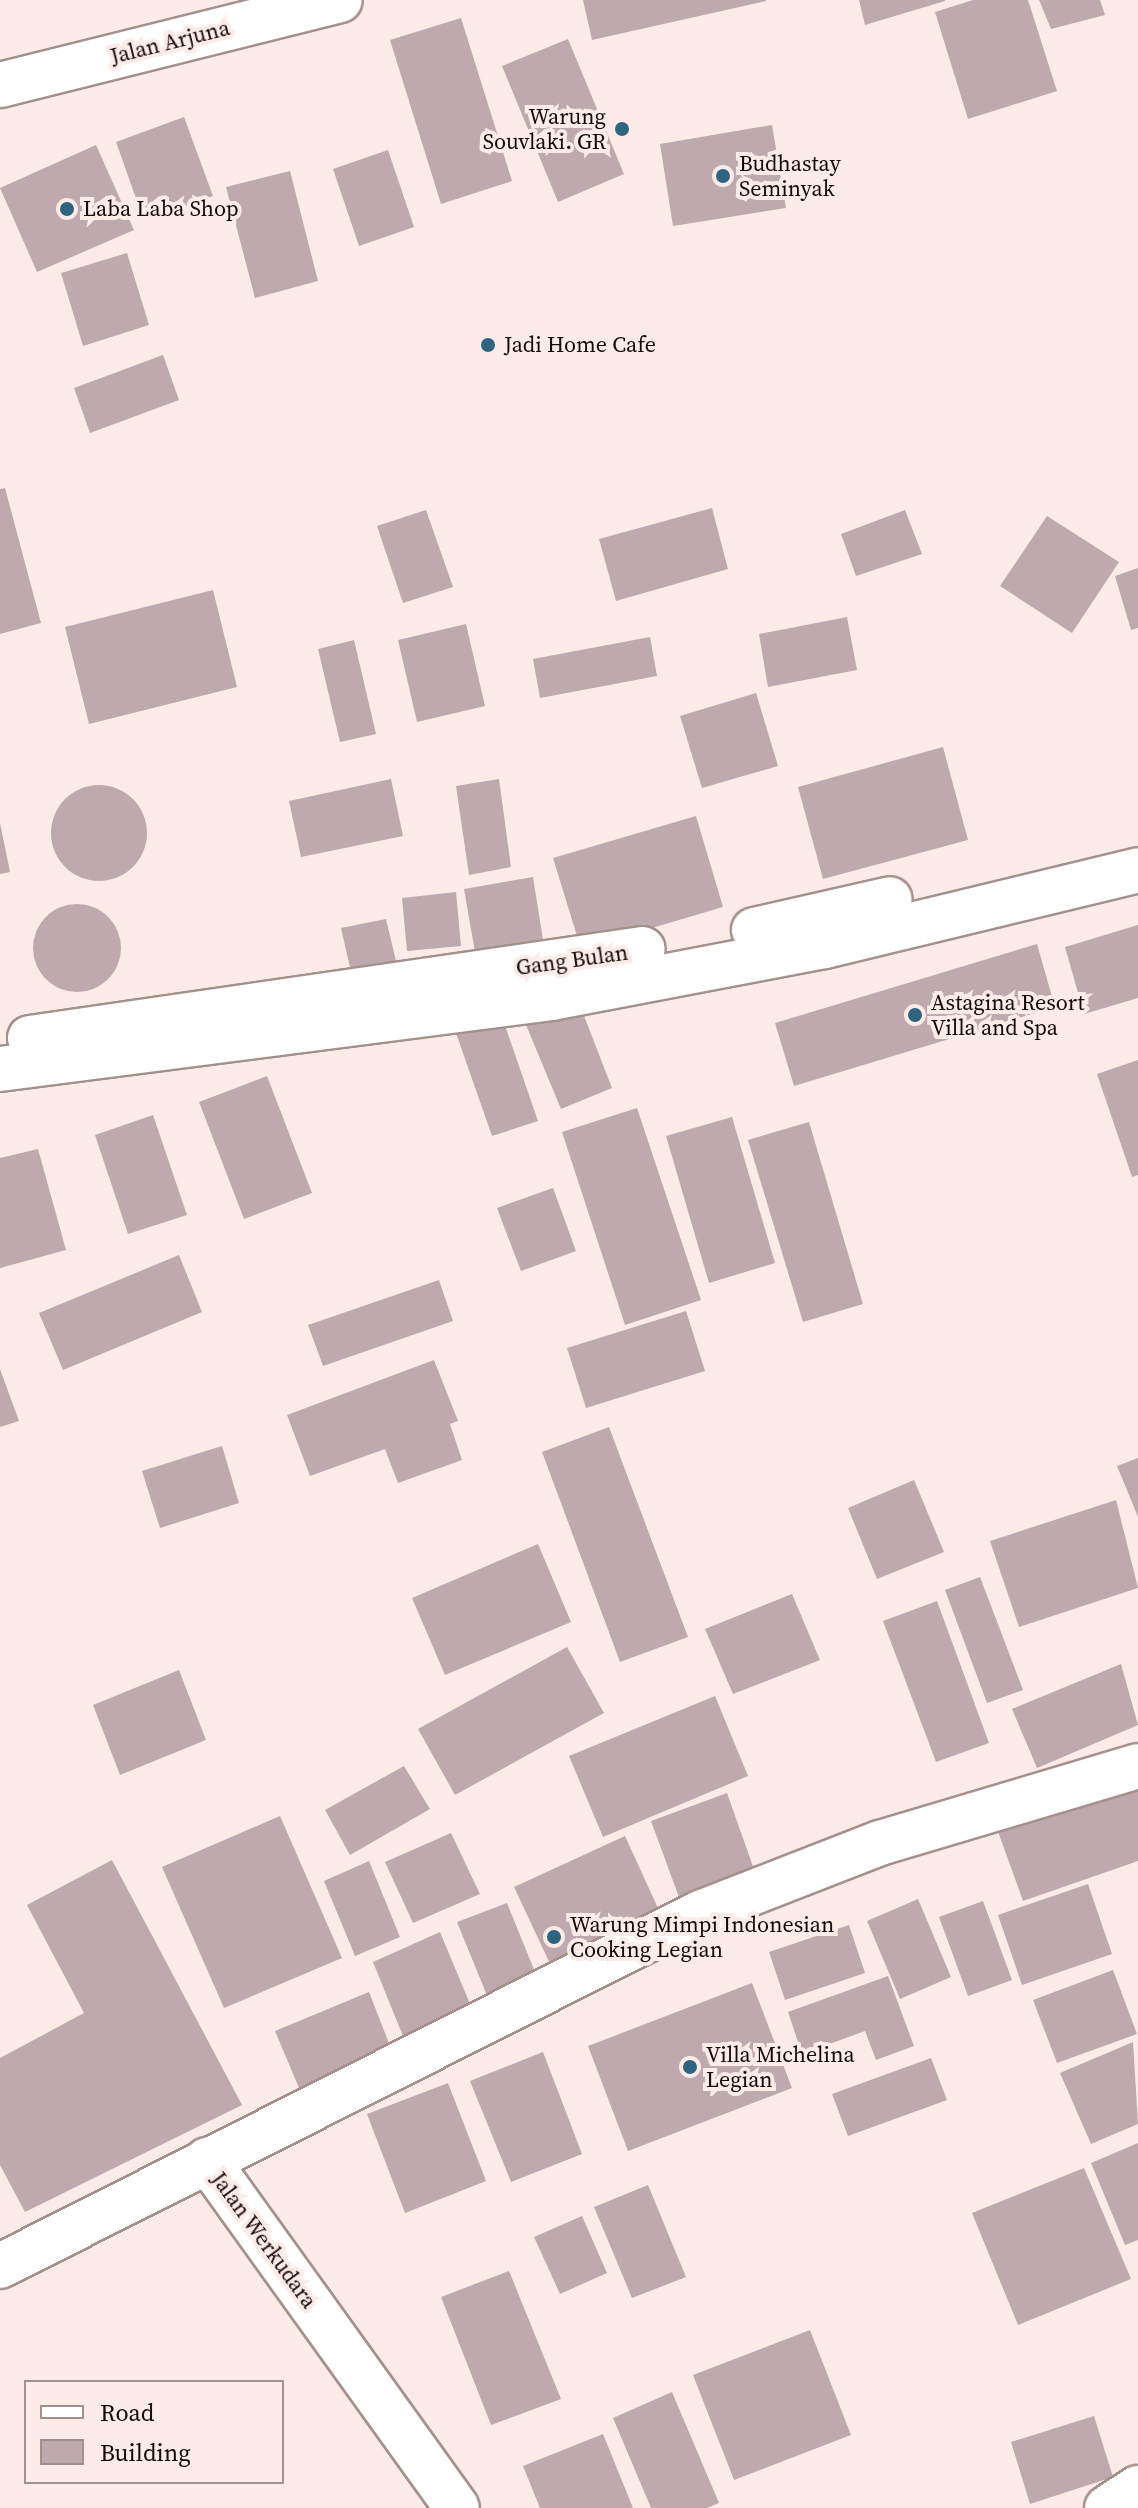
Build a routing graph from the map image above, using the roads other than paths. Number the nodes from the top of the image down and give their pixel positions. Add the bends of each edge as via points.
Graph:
1 (340, 0) edge
2 (1, 82) edge
3 (1138, 842) edge
4 (1138, 870) edge
5 (0, 1042) edge
6 (0, 1069) edge
7 (1138, 1766) edge
8 (207, 2160) junction
9 (0, 2266) edge
10 (1138, 2488) edge
11 (457, 2508) edge
12 (1107, 2508) edge

1 - 2 street, Jalan Arjuna
3 - 5 street, Gang Bulan via 698,940
4 - 6 street via 825,946 552,998
7 - 8 street via 880,1843 700,1913
8 - 9 street, Jalan Werkudara
8 - 11 street, Jalan Werkudara
10 - 12 street

